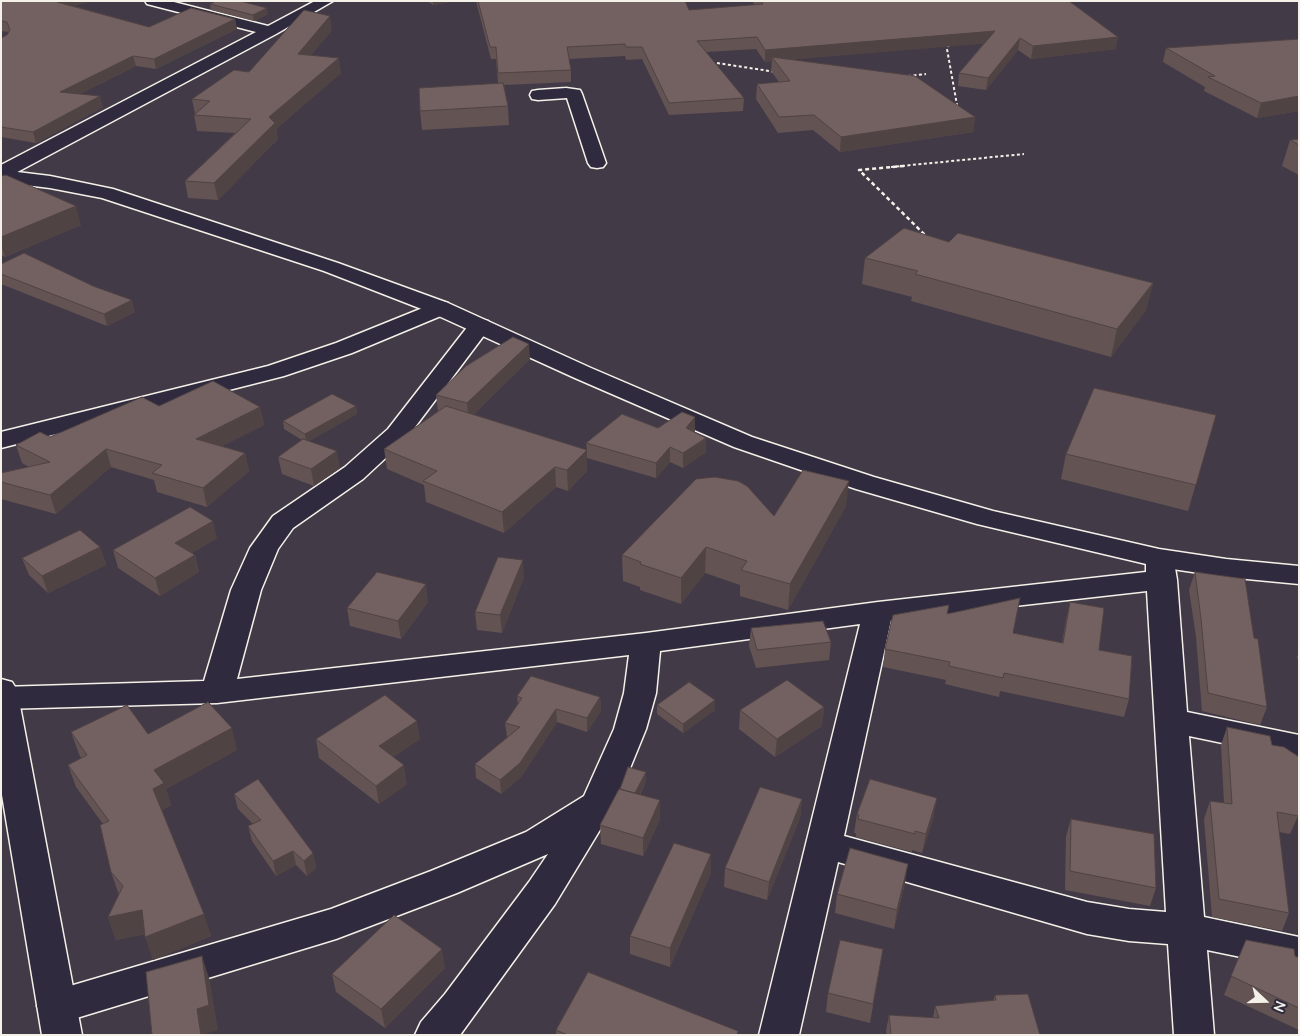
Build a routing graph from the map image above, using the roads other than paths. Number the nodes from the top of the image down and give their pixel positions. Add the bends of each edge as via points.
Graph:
1 (152, 1) edge
2 (326, 1) edge
3 (272, 31) junction
4 (538, 95) dead end
5 (597, 163) dead end
6 (1, 174) edge
7 (440, 308) junction
8 (480, 326) junction
9 (1, 440) edge
10 (1160, 569) junction
11 (1299, 575) edge
12 (878, 612) junction
13 (646, 643) junction
14 (217, 692) junction
15 (2, 696) edge
16 (1172, 720) junction
17 (1299, 748) edge
18 (598, 805) junction
19 (823, 844) junction
20 (1186, 929) junction
21 (1299, 953) edge
22 (59, 1021) edge
23 (435, 1035) edge
24 (779, 1035) edge
25 (1194, 1035) edge

1 - 3 street
2 - 3 street
3 - 6 street
4 - 5 street via 574,94
6 - 7 street via 106,193 331,267
7 - 8 street
7 - 9 street via 344,348 276,371
8 - 10 street via 583,374 753,445 865,483
8 - 14 street via 397,434 354,473 283,522 264,548 246,590
10 - 11 street via 1226,568
10 - 12 street
10 - 16 street
12 - 13 street
12 - 19 street
13 - 14 street
13 - 18 street via 640,693 630,729
14 - 15 street
15 - 22 street
16 - 17 street
16 - 20 street
18 - 22 street via 539,842 444,882
18 - 23 street via 542,893
19 - 20 street via 1087,918
19 - 24 street
20 - 21 street
20 - 25 street

